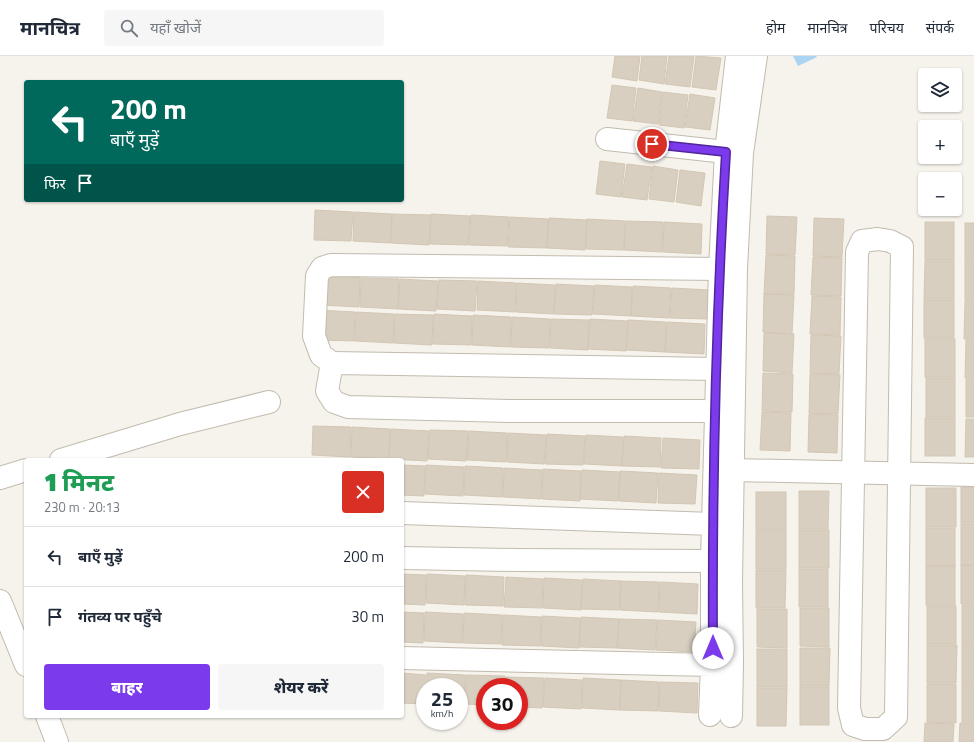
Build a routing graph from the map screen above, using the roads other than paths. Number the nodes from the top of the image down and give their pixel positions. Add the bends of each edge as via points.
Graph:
1 (737, 56) edge
2 (756, 56) edge
3 (607, 139) dead end
4 (726, 152) junction
5 (720, 268) junction
6 (332, 363) junction
7 (717, 369) junction
8 (269, 402) dead end
9 (716, 411) junction
10 (68, 458) edge
11 (733, 470) junction
12 (24, 471) edge
13 (853, 472) junction
14 (900, 473) junction
15 (974, 475) edge
16 (0, 478) edge
17 (404, 513) edge
18 (713, 524) junction
19 (404, 558) edge
20 (712, 561) junction
21 (0, 601) edge
22 (404, 658) edge
23 (24, 660) edge
24 (722, 664) junction
25 (720, 716) dead end
26 (48, 718) edge
27 (57, 742) edge

1 - 4 street
2 - 11 street via 742,153 736,268
3 - 4 street
4 - 5 street
5 - 6 street via 331,265 322,268 317,276 314,336 321,355
5 - 7 street
6 - 7 street
6 - 9 street via 327,391 334,402 348,407 510,411
7 - 9 street
8 - 10 street via 180,424
9 - 18 street
11 - 13 street
11 - 24 street via 731,581
12 - 16 street
13 - 14 street
13 - 14 street via 857,252 862,241 878,239 902,247
13 - 14 street via 849,708 853,725 865,729 883,729 896,717
14 - 15 street
17 - 18 street
18 - 20 street
19 - 20 street
20 - 24 street
21 - 23 street
22 - 24 street
24 - 25 street
26 - 27 street

